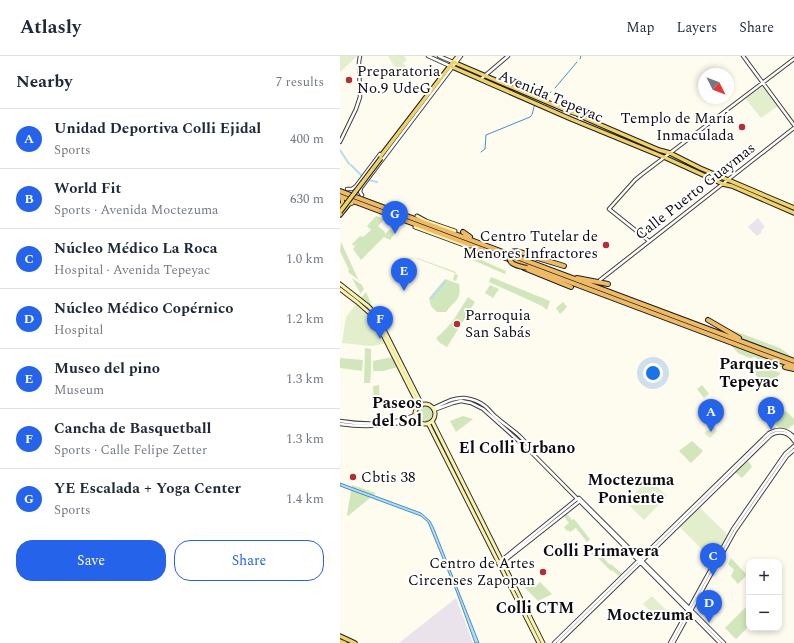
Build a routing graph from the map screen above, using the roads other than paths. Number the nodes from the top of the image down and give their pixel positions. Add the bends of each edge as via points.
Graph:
1 (360, 56) edge
2 (428, 56) edge
3 (439, 56) edge
4 (460, 56) edge
5 (508, 56) edge
6 (743, 56) edge
7 (794, 59) edge
8 (453, 64) junction
9 (485, 76) junction
10 (482, 79) junction
11 (763, 82) junction
12 (414, 114) junction
13 (410, 116) junction
14 (413, 119) junction
15 (794, 126) edge
16 (392, 139) junction
17 (340, 142) edge
18 (396, 142) junction
19 (391, 144) junction
20 (670, 153) junction
21 (665, 158) junction
22 (727, 180) junction
23 (722, 184) junction
24 (356, 185) junction
25 (361, 188) junction
26 (347, 189) dead end
27 (340, 191) edge
28 (362, 195) dead end
29 (341, 197) edge
30 (352, 203) dead end
31 (794, 208) edge
32 (341, 209) edge
33 (794, 213) edge
34 (340, 215) edge
35 (418, 216) dead end
36 (455, 231) dead end
37 (463, 232) dead end
38 (453, 239) dead end
39 (649, 241) junction
40 (479, 242) junction
41 (480, 248) junction
42 (564, 266) dead end
43 (610, 273) junction
44 (564, 275) junction
45 (559, 280) junction
46 (600, 280) dead end
47 (340, 284) edge
48 (608, 284) joint
49 (571, 287) dead end
50 (340, 289) edge
51 (593, 294) dead end
52 (608, 297) junction
53 (708, 320) dead end
54 (676, 326) dead end
55 (687, 326) junction
56 (724, 340) junction
57 (750, 344) junction
58 (729, 346) dead end
59 (794, 361) edge
60 (785, 367) dead end
61 (794, 367) edge
62 (421, 406) junction
63 (433, 409) junction
64 (416, 415) junction
65 (417, 419) junction
66 (340, 421) edge
67 (432, 421) junction
68 (428, 423) junction
69 (340, 424) edge
70 (383, 425) junction
71 (794, 437) edge
72 (794, 441) edge
73 (794, 446) edge
74 (794, 450) edge
75 (779, 465) junction
76 (579, 499) junction
77 (640, 560) junction
78 (502, 561) junction
79 (499, 564) junction
80 (689, 610) junction
81 (678, 632) junction
82 (340, 636) edge
83 (340, 641) edge
84 (345, 643) edge
85 (356, 643) edge
86 (539, 643) edge
87 (543, 643) edge
88 (554, 643) edge
89 (558, 643) edge
90 (670, 643) edge
91 (673, 643) edge
92 (720, 643) edge
93 (724, 643) edge

1 - 17 street via 360,97
2 - 8 street, Avenida Tepeyac
3 - 8 street, Avenida Tepeyac
4 - 8 main road
5 - 9 street
6 - 11 street
7 - 11 street
8 - 9 main road, Avenida Tepeyac
8 - 10 main road, Avenida Tepeyac
8 - 12 main road
8 - 13 street
8 - 14 street
9 - 10 street
9 - 20 main road, Avenida Tepeyac
10 - 21 main road, Avenida Tepeyac
11 - 15 street
11 - 20 street
12 - 13 main road
12 - 14 main road
12 - 19 main road
13 - 16 street
14 - 18 street
15 - 22 street, Calle Puerto Guaymas
16 - 19 main road
16 - 24 street
18 - 19 main road
18 - 25 street
19 - 32 main road, bridge
20 - 21 street
20 - 22 main road, Avenida Tepeyac
21 - 23 main road, Avenida Tepeyac
21 - 39 street via 635,180 609,209
22 - 23 street, Calle Puerto Guaymas
22 - 31 main road, Avenida Tepeyac
23 - 33 main road, Avenida Tepeyac
23 - 39 street, Calle Puerto Guaymas
24 - 25 street via 357,188
24 - 26 street
25 - 28 street
27 - 40 highway
29 - 32 main road
29 - 41 highway
30 - 32 main road
32 - 34 main road
35 - 36 main road
37 - 40 highway
38 - 41 main road via 428,229 415,227 464,245
39 - 43 street, Calle Puerto Guaymas
40 - 44 highway
41 - 45 highway
42 - 45 highway, bridge via 516,251 510,256 512,263
43 - 46 street, Calle Puerto Guaymas
43 - 48 street via 606,280
44 - 48 highway
44 - 57 highway
45 - 49 highway
45 - 52 highway
47 - 62 main road via 376,314
50 - 62 main road via 374,317
51 - 52 highway
52 - 55 highway
53 - 57 highway
54 - 55 highway
55 - 56 highway
56 - 58 highway
56 - 61 highway
57 - 59 highway
60 - 61 highway
62 - 63 main road via 427,404
62 - 64 main road via 416,410
63 - 67 main road
63 - 76 street via 461,401 483,409
64 - 65 main road
64 - 70 street
65 - 68 main road via 422,423
65 - 70 street
66 - 70 street
67 - 68 main road
67 - 78 main road
68 - 79 main road
69 - 70 street via 366,427
71 - 77 street via 779,430 769,433
72 - 77 street via 786,434 771,435
73 - 75 street via 785,454
74 - 75 street
75 - 80 street via 735,531
76 - 77 street
76 - 78 street
77 - 80 street
77 - 88 street
77 - 89 street
78 - 79 street
78 - 87 main road
79 - 86 main road
80 - 81 street
80 - 92 street
80 - 93 street
81 - 90 street
81 - 91 street
82 - 85 main road
83 - 84 main road

